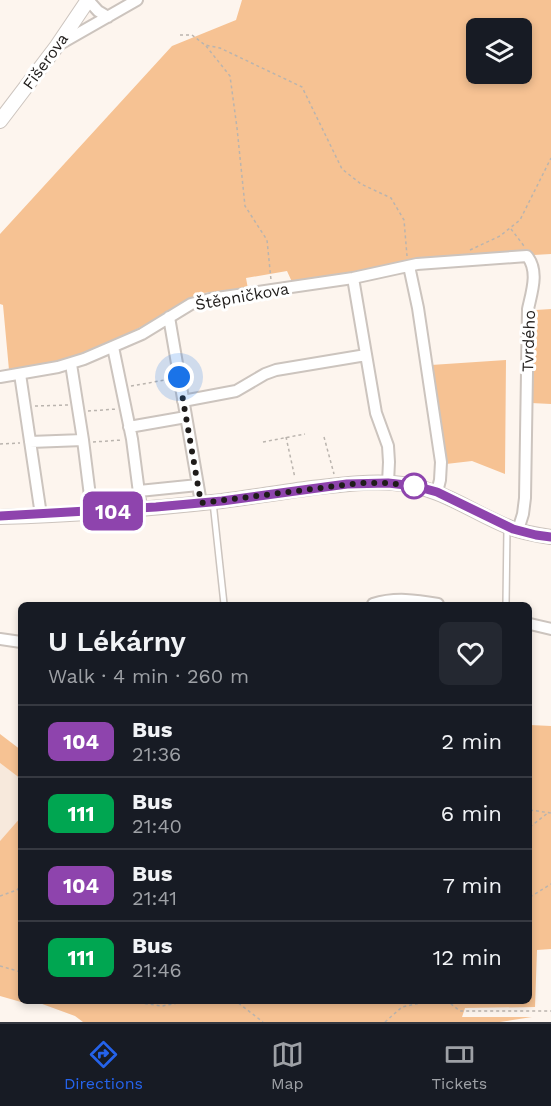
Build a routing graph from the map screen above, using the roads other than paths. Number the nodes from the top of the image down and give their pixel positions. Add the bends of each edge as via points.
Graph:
1 (88, 0) edge
2 (137, 0) edge
3 (108, 17) junction
4 (57, 46) junction
5 (0, 121) edge
6 (424, 263) joint
7 (409, 266) junction
8 (353, 278) junction
9 (169, 317) junction
10 (113, 347) junction
11 (366, 355) junction
12 (71, 363) junction
13 (20, 374) junction
14 (0, 377) edge
15 (183, 401) junction
16 (186, 417) junction
17 (129, 427) junction
18 (83, 441) junction
19 (30, 442) junction
20 (388, 483) junction
21 (198, 484) junction
22 (139, 491) junction
23 (437, 492) junction
24 (207, 502) junction
25 (141, 508) junction
26 (92, 512) junction
27 (41, 515) junction
28 (0, 517) edge
29 (513, 528) junction
30 (551, 537) edge
31 (224, 602) edge
32 (381, 602) edge
33 (428, 602) edge
34 (506, 602) edge
35 (532, 624) edge
36 (551, 629) edge
37 (0, 639) edge
38 (18, 642) edge

1 - 3 street
1 - 4 street, Fišerova
2 - 3 street
3 - 4 street
4 - 5 street, Fišerova
6 - 7 street, Štěpničkova
6 - 29 street, Tvrdého via 527,256 530,260 534,282 528,309 525,498 523,514
7 - 8 street, Štěpničkova
7 - 23 street via 441,462
8 - 9 street, Štěpničkova via 210,299 191,304
8 - 11 street
9 - 10 street, Štěpničkova
9 - 15 street
10 - 12 street, Štěpničkova
10 - 17 street
11 - 15 street via 276,370 236,391
11 - 20 street via 376,413 387,446
12 - 13 street, Štěpničkova
12 - 18 street
13 - 14 street, Štěpničkova
13 - 19 street
15 - 16 street
16 - 17 street
16 - 21 street
17 - 22 street
18 - 19 street
18 - 26 street
19 - 27 street
20 - 23 street
20 - 24 street via 347,484
21 - 22 street
21 - 24 street
22 - 25 street
23 - 29 street
24 - 25 street
24 - 31 lane
25 - 26 street
26 - 27 street
27 - 28 street
29 - 30 street
29 - 34 lane
32 - 33 street
35 - 36 street
37 - 38 street

